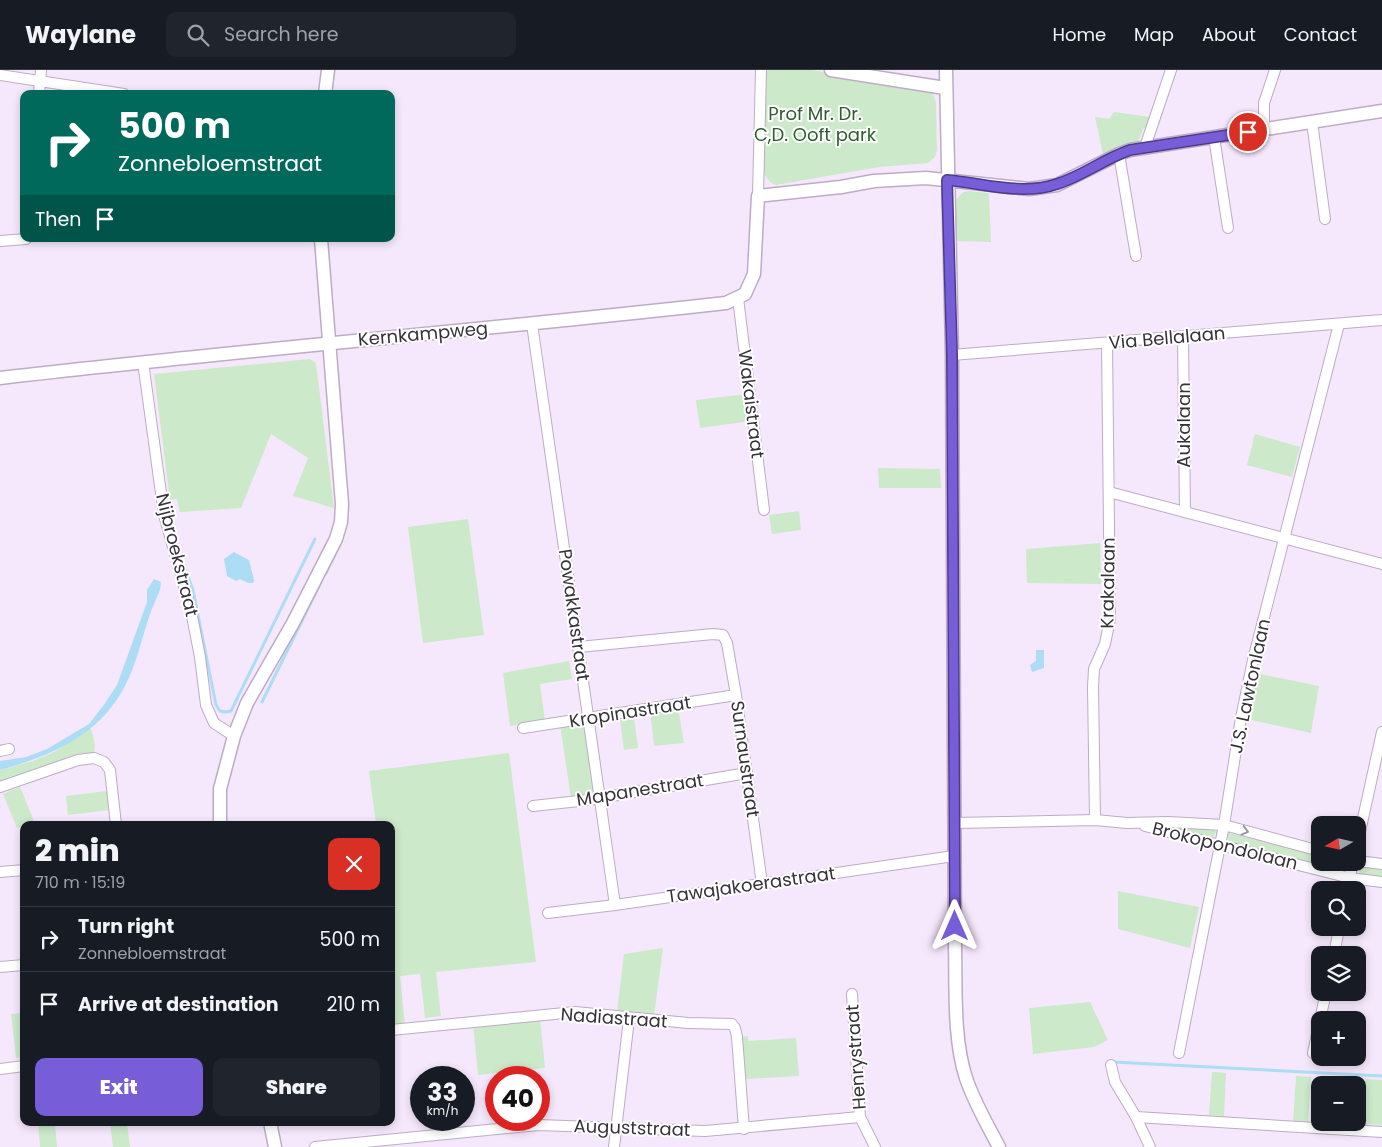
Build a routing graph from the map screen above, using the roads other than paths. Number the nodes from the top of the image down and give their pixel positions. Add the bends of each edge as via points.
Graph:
1 (41, 70) edge
2 (328, 70) edge
3 (761, 70) edge
4 (832, 70) edge
5 (946, 70) edge
6 (1171, 70) edge
7 (1275, 70) edge
8 (0, 75) edge
9 (40, 82) junction
10 (945, 88) junction
11 (39, 90) edge
12 (96, 90) edge
13 (326, 90) edge
14 (1382, 111) edge
15 (1312, 122) junction
16 (1264, 129) junction
17 (1214, 137) junction
18 (1145, 147) junction
19 (1118, 154) junction
20 (947, 180) junction
21 (758, 196) junction
22 (1325, 219) dead end
23 (1228, 228) dead end
24 (20, 239) edge
25 (0, 241) edge
26 (320, 242) edge
27 (1136, 256) dead end
28 (738, 298) junction
29 (1382, 320) edge
30 (532, 324) junction
31 (1339, 324) junction
32 (1183, 337) junction
33 (328, 343) junction
34 (1107, 343) junction
35 (952, 355) junction
36 (144, 362) junction
37 (0, 378) edge
38 (1109, 492) junction
39 (764, 510) dead end
40 (1185, 512) junction
41 (1284, 539) junction
42 (1382, 564) edge
43 (579, 647) junction
44 (736, 695) junction
45 (589, 719) junction
46 (523, 728) dead end
47 (1382, 732) edge
48 (234, 736) junction
49 (747, 773) junction
50 (0, 787) edge
51 (600, 797) junction
52 (533, 806) dead end
53 (1364, 816) edge
54 (1095, 820) junction
55 (116, 821) edge
56 (220, 821) edge
57 (1127, 822) junction
58 (955, 823) junction
59 (1224, 825) junction
60 (1220, 844) junction
61 (1311, 849) edge
62 (954, 856) junction
63 (1366, 862) edge
64 (1382, 864) edge
65 (20, 870) edge
66 (1351, 871) edge
67 (0, 872) edge
68 (1350, 878) junction
69 (1350, 881) edge
70 (1382, 882) edge
71 (762, 884) junction
72 (615, 905) junction
73 (548, 913) dead end
74 (20, 964) edge
75 (0, 967) edge
76 (852, 994) dead end
77 (629, 1018) junction
78 (395, 1030) edge
79 (1179, 1053) dead end
80 (1111, 1065) dead end
81 (20, 1066) edge
82 (0, 1069) edge
83 (860, 1117) junction
84 (1136, 1117) junction
85 (271, 1126) edge
86 (617, 1127) junction
87 (744, 1129) junction
88 (1382, 1132) edge
89 (275, 1147) edge
90 (315, 1147) edge
91 (614, 1147) edge
92 (875, 1147) edge
93 (999, 1147) edge
94 (1150, 1147) edge

1 - 9 street
2 - 13 street
3 - 21 street
4 - 10 street
5 - 10 street
6 - 18 street
7 - 16 street via 1264,103
8 - 9 street
9 - 11 street
9 - 12 street
10 - 20 street
14 - 15 street
15 - 16 street
15 - 22 street
16 - 17 street
17 - 18 street
17 - 23 street
18 - 19 street
19 - 20 street via 1057,184 1029,189
19 - 27 street
20 - 21 street via 874,181
20 - 35 street
21 - 28 street via 754,274 745,294
24 - 25 street
26 - 33 street
28 - 30 street, Kernkampweg via 726,303
28 - 39 street, Wakaistraat
29 - 31 street, Via Bellalaan
30 - 33 street, Kernkampweg
30 - 43 street, Powakkastraat
31 - 32 street, Via Bellalaan
31 - 41 street, J.S. Lawtonlaan
32 - 34 street, Via Bellalaan
32 - 40 street, Aukalaan
33 - 36 street, Kernkampweg
33 - 48 street via 341,522 336,539 247,703
34 - 35 street, Via Bellalaan
34 - 38 street, Krakalaan
35 - 58 street
36 - 37 street, Kernkampweg
36 - 48 street, Nijbroekstraat via 164,515 191,611 206,705 214,723
38 - 40 street
38 - 54 street, Krakalaan via 1110,619 1105,644 1094,669 1093,687
40 - 41 street
41 - 42 street
41 - 59 street, J.S. Lawtonlaan via 1249,679
43 - 44 street, Surnaustraat via 723,635 728,642
43 - 45 street, Powakkastraat
44 - 45 street, Kropinastraat
44 - 49 street, Surnaustraat
45 - 46 street, Kropinastraat
45 - 51 street, Powakkastraat
47 - 53 street
48 - 56 street via 220,789
49 - 51 street, Mapanestraat
49 - 71 street, Surnaustraat
50 - 55 street via 78,760 94,758 104,762 110,770
51 - 52 street, Mapanestraat
51 - 72 street, Powakkastraat
54 - 57 street, Brokopondolaan
54 - 58 street, Brokopondolaan
57 - 59 street, Brokopondolaan
57 - 60 street, Brokopondolaan
58 - 62 street
59 - 60 street, J.S. Lawtonlaan
59 -> 61 street, Brokopondolaan
60 - 68 street, Brokopondolaan
60 - 79 street, J.S. Lawtonlaan
62 - 71 street, Tawajakoerastraat
62 - 93 street via 960,1053 965,1076
63 - 64 street
65 - 67 street
66 - 68 street
68 - 69 street
68 - 70 street, Brokopondolaan
71 - 72 street, Tawajakoerastraat
72 - 73 street, Tawajakoerastraat
74 - 75 street
76 - 83 street, Henrystraat
77 - 78 street, Nadiastraat via 575,1012
77 - 86 street
77 - 87 street, Nadiastraat via 732,1024 737,1037
80 - 84 street via 1115,1082
81 - 82 street
83 - 87 street, Auguststraat
83 - 92 street, Henrystraat
84 - 88 street
84 - 94 street
85 - 89 street
86 - 87 street, Auguststraat via 705,1132
86 - 90 street, Auguststraat via 538,1125
86 - 91 street

